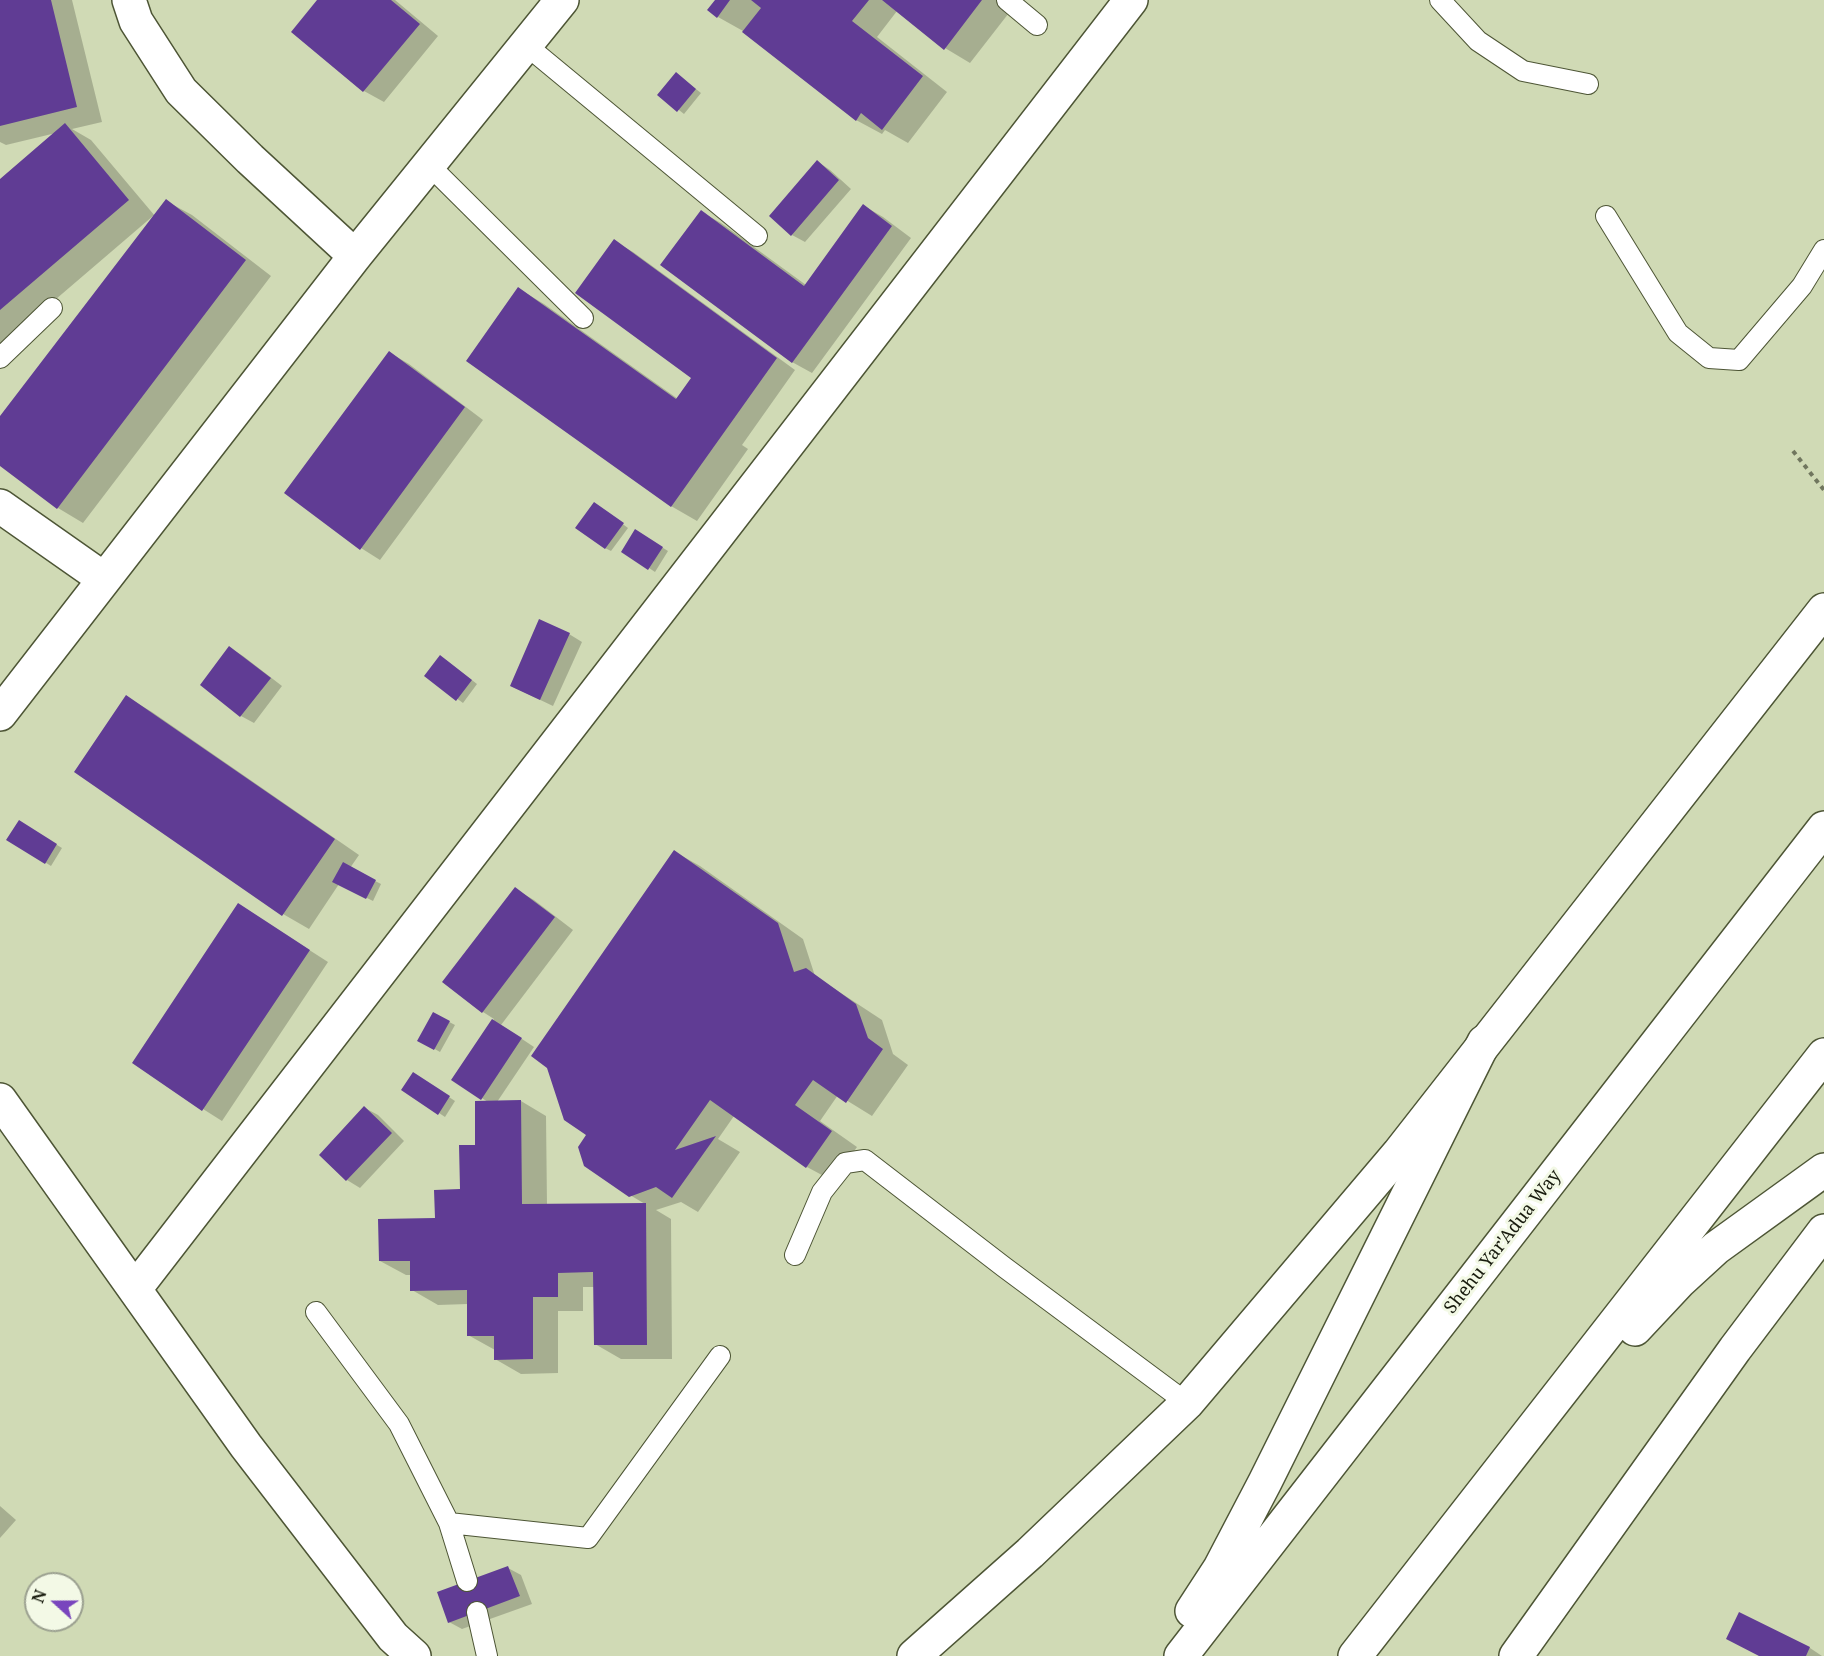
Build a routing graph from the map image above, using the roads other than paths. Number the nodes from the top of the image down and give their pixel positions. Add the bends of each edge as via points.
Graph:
1 (129, 0) edge
2 (562, 0) edge
3 (1007, 0) edge
4 (1131, 0) edge
5 (1440, 0) edge
6 (1037, 25) dead end
7 (526, 45) junction
8 (1588, 84) dead end
9 (429, 165) junction
10 (1606, 216) dead end
11 (757, 236) dead end
12 (1824, 250) edge
13 (355, 256) junction
14 (52, 308) dead end
15 (583, 318) dead end
16 (0, 358) edge
17 (0, 506) edge
18 (104, 579) junction
19 (1824, 610) edge
20 (0, 714) edge
21 (1824, 828) edge
22 (1485, 1042) junction
23 (1824, 1055) edge
24 (0, 1100) edge
25 (1824, 1170) edge
26 (1824, 1230) edge
27 (795, 1255) dead end
28 (135, 1289) junction
29 (316, 1312) dead end
30 (720, 1356) dead end
31 (1187, 1403) junction
32 (449, 1523) junction
33 (1432, 1557) junction
34 (467, 1581) dead end
35 (477, 1612) dead end
36 (414, 1656) edge
37 (487, 1656) edge
38 (914, 1656) edge
39 (1162, 1656) edge
40 (1181, 1656) edge
41 (1355, 1656) edge
42 (1516, 1656) edge

1 - 13 main road via 136,21 181,91
2 - 7 main road
3 - 6 lane
4 - 28 main road
5 - 8 lane via 1478,41 1523,71
7 - 9 main road
7 - 11 lane
9 - 13 main road
9 - 15 lane
10 - 12 lane via 1678,333 1709,358 1739,360 1802,286
13 - 18 main road
14 - 16 lane
17 - 18 main road
18 - 20 main road
19 - 22 main road
21 - 40 main road, Shehu Yar'Adua Way
22 - 31 main road via 1399,1153
22 - 39 main road via 1260,1492 1220,1568
23 - 33 main road
24 - 28 main road
25 - 33 main road via 1716,1248 1680,1281
26 - 42 main road
27 - 31 lane via 822,1192 845,1163 865,1160
28 - 36 main road via 246,1446 393,1637
29 - 32 lane via 399,1424
30 - 32 lane via 588,1538
31 - 38 main road via 1030,1553
32 - 34 lane
33 - 41 main road
35 - 37 lane

